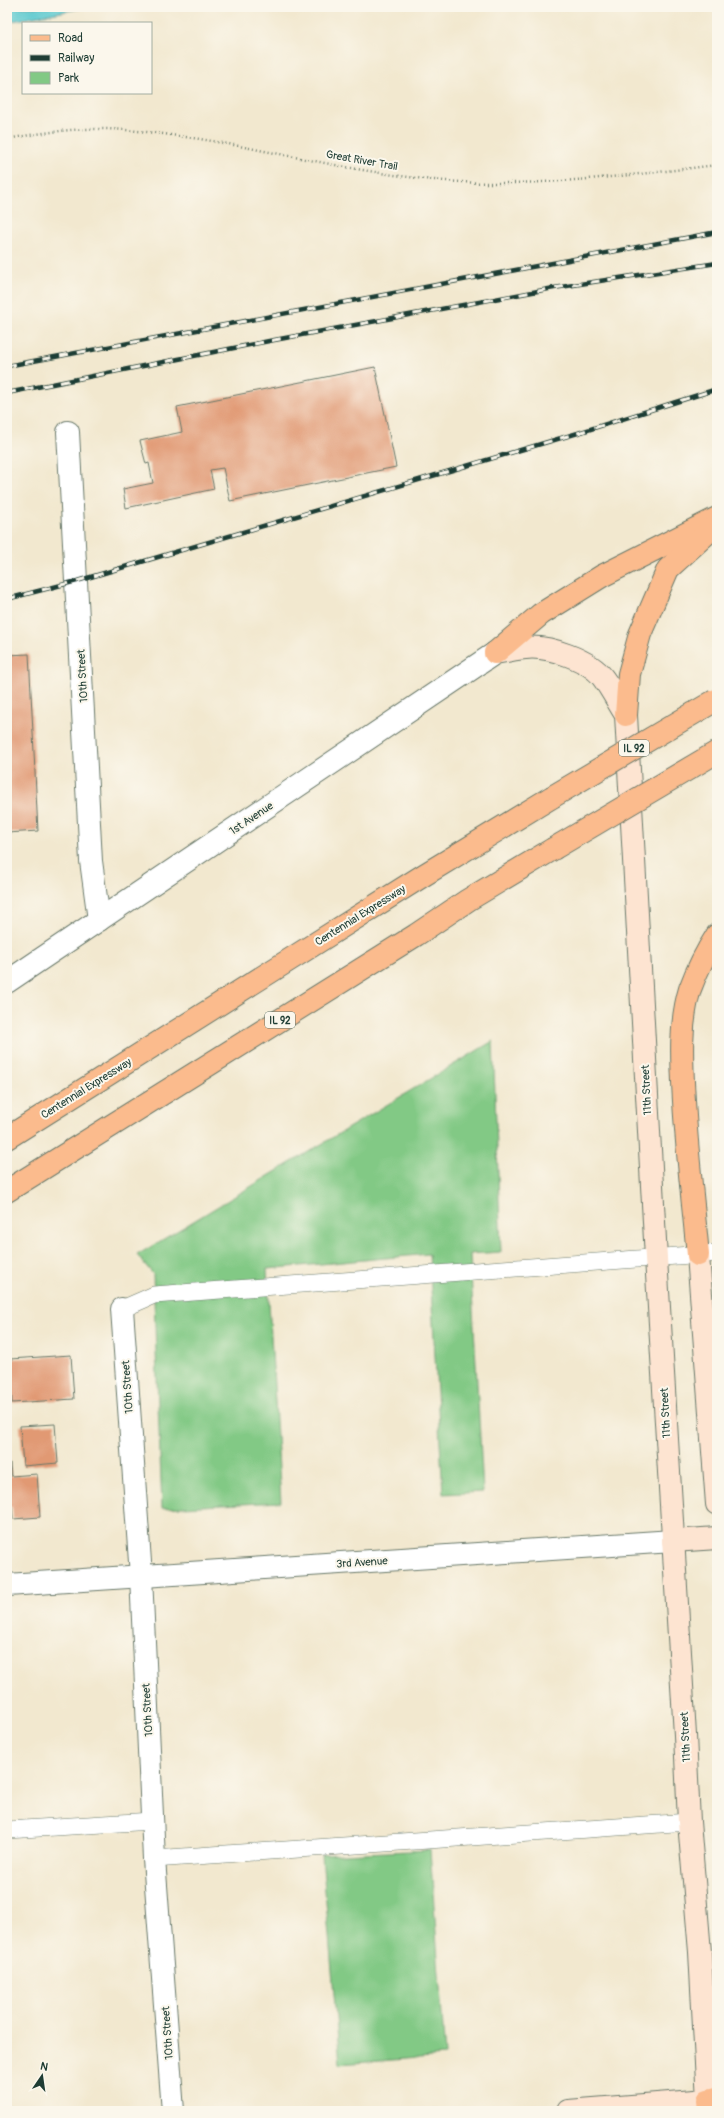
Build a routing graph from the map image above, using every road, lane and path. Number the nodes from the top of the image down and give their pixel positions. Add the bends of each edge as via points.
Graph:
1 (7, 139) edge
2 (717, 165) edge
3 (68, 432) dead end
4 (717, 518) edge
5 (717, 524) edge
6 (495, 653) junction
7 (717, 700) edge
8 (626, 715) junction
9 (717, 752) edge
10 (99, 920) junction
11 (717, 935) edge
12 (7, 982) edge
13 (7, 1138) edge
14 (7, 1191) edge
15 (708, 1254) edge
16 (656, 1258) junction
17 (122, 1309) joint
18 (717, 1504) edge
19 (717, 1538) edge
20 (673, 1541) junction
21 (141, 1576) junction
22 (7, 1585) edge
23 (152, 1821) junction
24 (689, 1822) junction
25 (7, 1830) edge
26 (154, 1859) junction
27 (711, 2103) edge
28 (173, 2111) edge
29 (568, 2111) edge

1 - 2 path, Great River Trail via 68,130 156,132 379,172 468,183 504,184 604,178
3 - 10 street, 10th Street via 92,861
4 - 6 highway via 602,576 541,614
5 - 8 highway via 668,569 640,634 629,674
6 - 8 street via 544,648 567,655 586,664 603,677
6 - 10 street, 1st Avenue
7 - 13 highway, Centennial Expressway / IL 92, bridge via 417,879
8 - 16 street, 11th Street
9 - 14 highway, IL 92, bridge via 468,900
10 - 12 street, 1st Avenue
11 - 15 highway via 703,958 690,990 683,1025 682,1058 686,1137
15 - 16 lane
15 - 18 street
16 - 17 lane via 154,1295
16 - 20 street, 11th Street
17 - 21 street, 10th Street
19 - 20 street, 3rd Avenue
20 - 21 street, 3rd Avenue
20 - 24 street, 11th Street
21 - 22 street, 3rd Avenue
21 - 23 street, 10th Street
23 - 25 lane
23 - 26 street, 10th Street
24 - 26 lane
24 - 27 street, 11th Street
26 - 28 street, 10th Street
27 - 29 street

